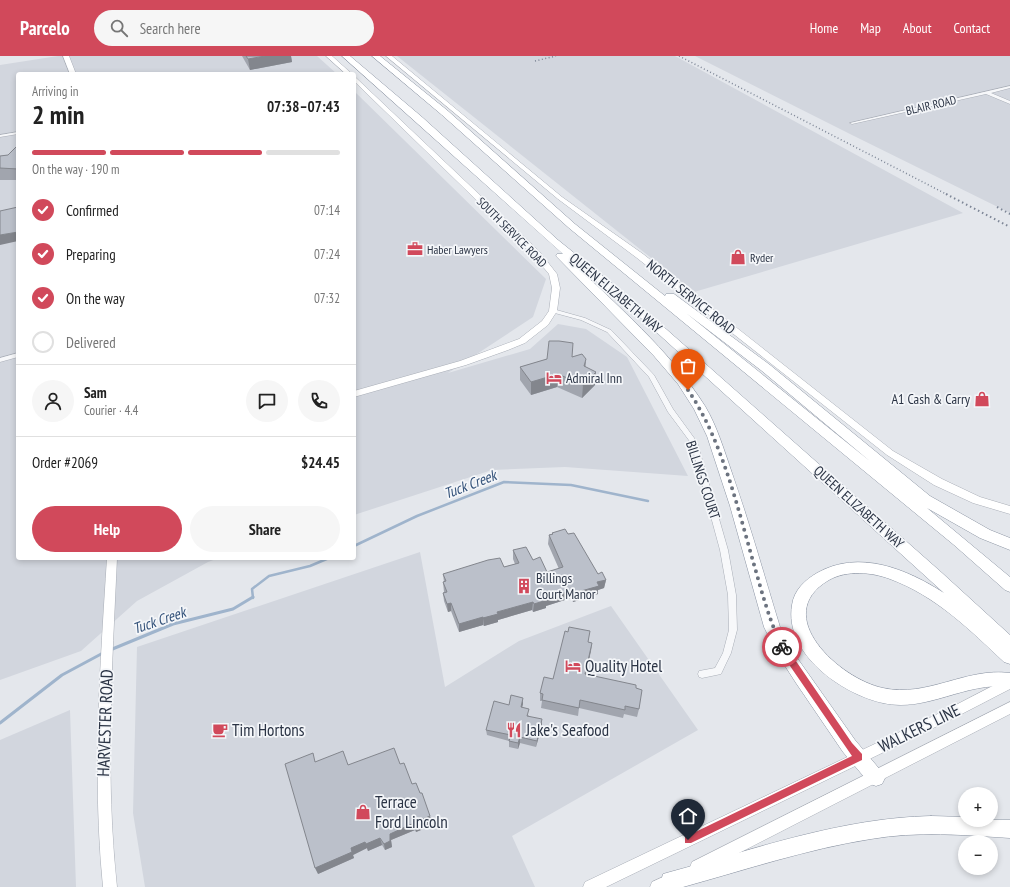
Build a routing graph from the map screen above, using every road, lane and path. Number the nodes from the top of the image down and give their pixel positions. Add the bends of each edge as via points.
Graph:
1 (66, 56) edge
2 (329, 56) edge
3 (346, 56) edge
4 (376, 56) edge
5 (389, 56) edge
6 (71, 72) edge
7 (347, 72) edge
8 (356, 80) edge
9 (1010, 87) edge
10 (986, 92) junction
11 (1010, 103) edge
12 (852, 123) dead end
13 (16, 133) edge
14 (0, 136) edge
15 (572, 226) junction
16 (555, 242) junction
17 (553, 311) junction
18 (16, 356) edge
19 (0, 360) edge
20 (356, 393) edge
21 (1010, 510) edge
22 (1010, 544) edge
23 (112, 560) edge
24 (1010, 585) edge
25 (1010, 645) edge
26 (1010, 657) edge
27 (702, 674) dead end
28 (1010, 680) edge
29 (1010, 683) edge
30 (1010, 708) edge
31 (859, 757) junction
32 (876, 778) junction
33 (1010, 829) edge
34 (664, 884) edge
35 (110, 887) edge
36 (590, 887) edge

1 - 6 street
2 - 7 street
3 - 16 highway, QUEEN ELIZABETH WAY
4 - 15 highway, QUEEN ELIZABETH WAY via 445,113
5 - 21 street, NORTH SERVICE ROAD via 560,198 640,256 890,453 938,482 977,500
8 - 17 street, SOUTH SERVICE ROAD via 539,257 553,274 556,300
9 - 10 street, BLAIR ROAD
10 - 11 street
10 - 12 street, BLAIR ROAD
13 - 14 street
15 - 22 highway via 590,234 766,368 925,500 985,534
15 - 24 highway, QUEEN ELIZABETH WAY
16 - 25 highway, QUEEN ELIZABETH WAY via 636,308
16 - 31 highway via 560,255 658,353 682,381 700,408 713,436 737,506 772,627 783,650
17 - 20 street via 545,323 522,341 463,363
17 - 27 street, BILLINGS COURT via 582,319 609,331 652,376 670,410 694,442 724,550 732,595 733,630 727,653 718,671
18 - 19 street
23 - 35 street, HARVESTER ROAD via 103,782
26 - 28 highway via 955,608 921,586 888,572 856,567 832,570 810,584 799,607 802,631 821,661 834,673 865,690 883,696 923,697 990,678
29 - 31 street, WALKERS LINE
30 - 32 street, WALKERS LINE
31 - 32 highway
31 - 36 street, WALKERS LINE
32 - 34 street, WALKERS LINE
33 - 34 highway via 956,825 854,833

